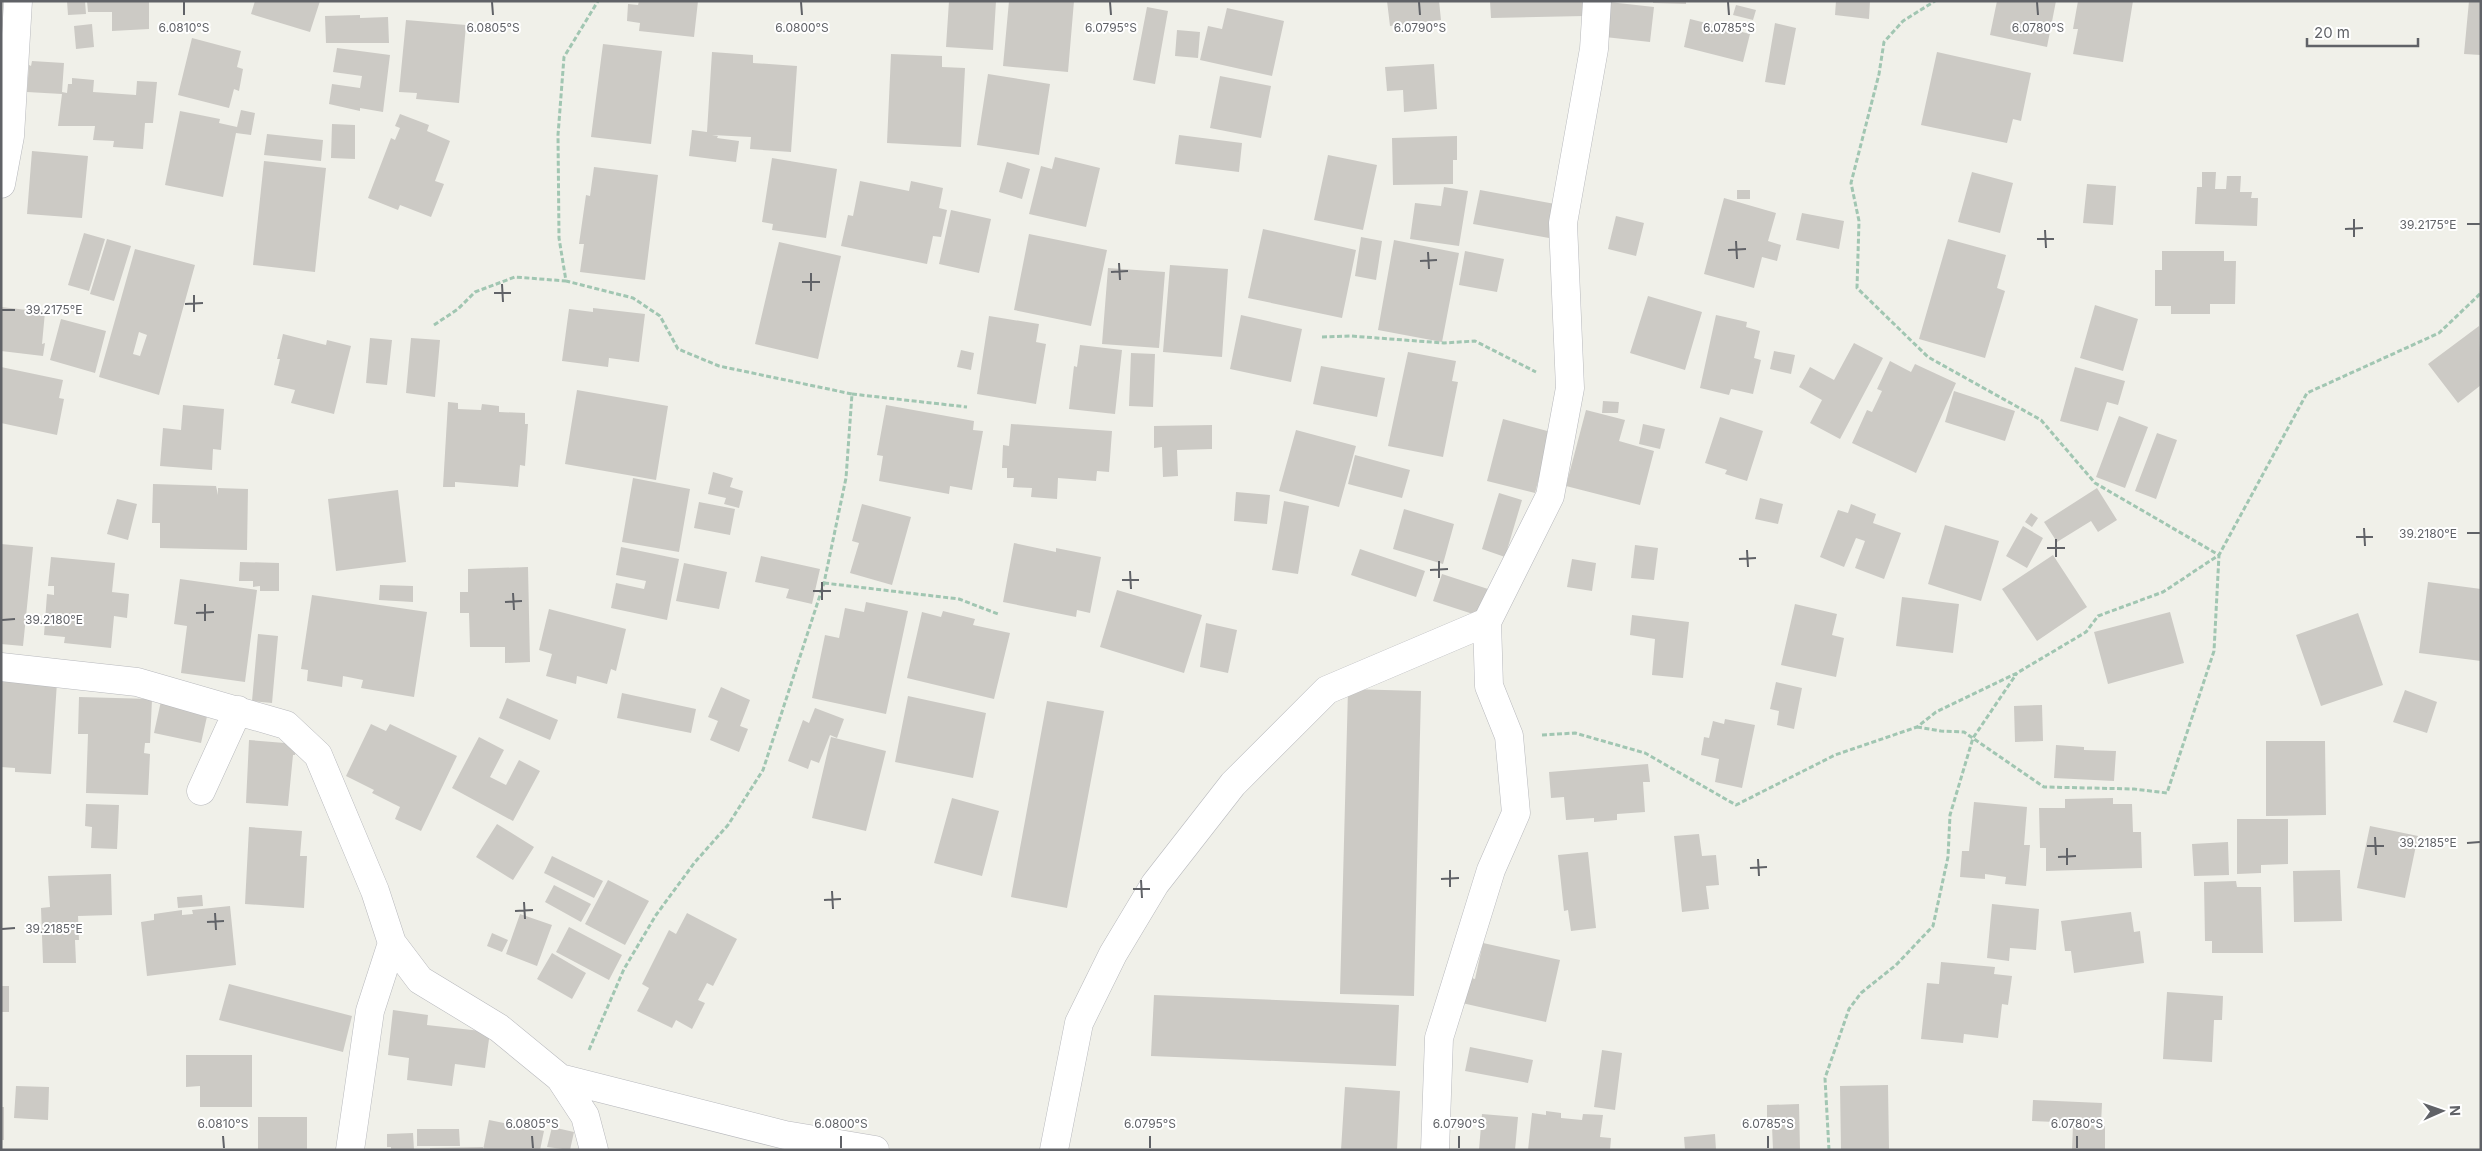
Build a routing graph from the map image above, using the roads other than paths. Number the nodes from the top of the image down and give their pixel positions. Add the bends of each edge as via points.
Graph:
1 (18, 1) edge
2 (1597, 1) edge
3 (1, 184) edge
4 (1487, 622) junction
5 (1, 667) edge
6 (238, 710) junction
7 (201, 791) dead end
8 (392, 943) junction
9 (568, 1080) junction
10 (350, 1150) edge
11 (594, 1150) edge
12 (875, 1150) edge
13 (1054, 1150) edge
14 (1436, 1150) edge

1 - 3 street via 10,136
2 - 4 street via 1594,49 1563,223 1570,388 1550,496
4 - 13 street via 1327,690 1233,784 1155,884 1100,980 1079,1023
4 - 14 street via 1489,686 1508,736 1516,814 1491,870 1439,1038
5 - 6 street via 137,682
6 - 7 street
6 - 8 street via 286,725 318,755 375,891
8 - 9 street via 420,980 499,1028
8 - 10 street via 370,1011
9 - 11 street via 585,1116
9 - 12 street via 785,1135

